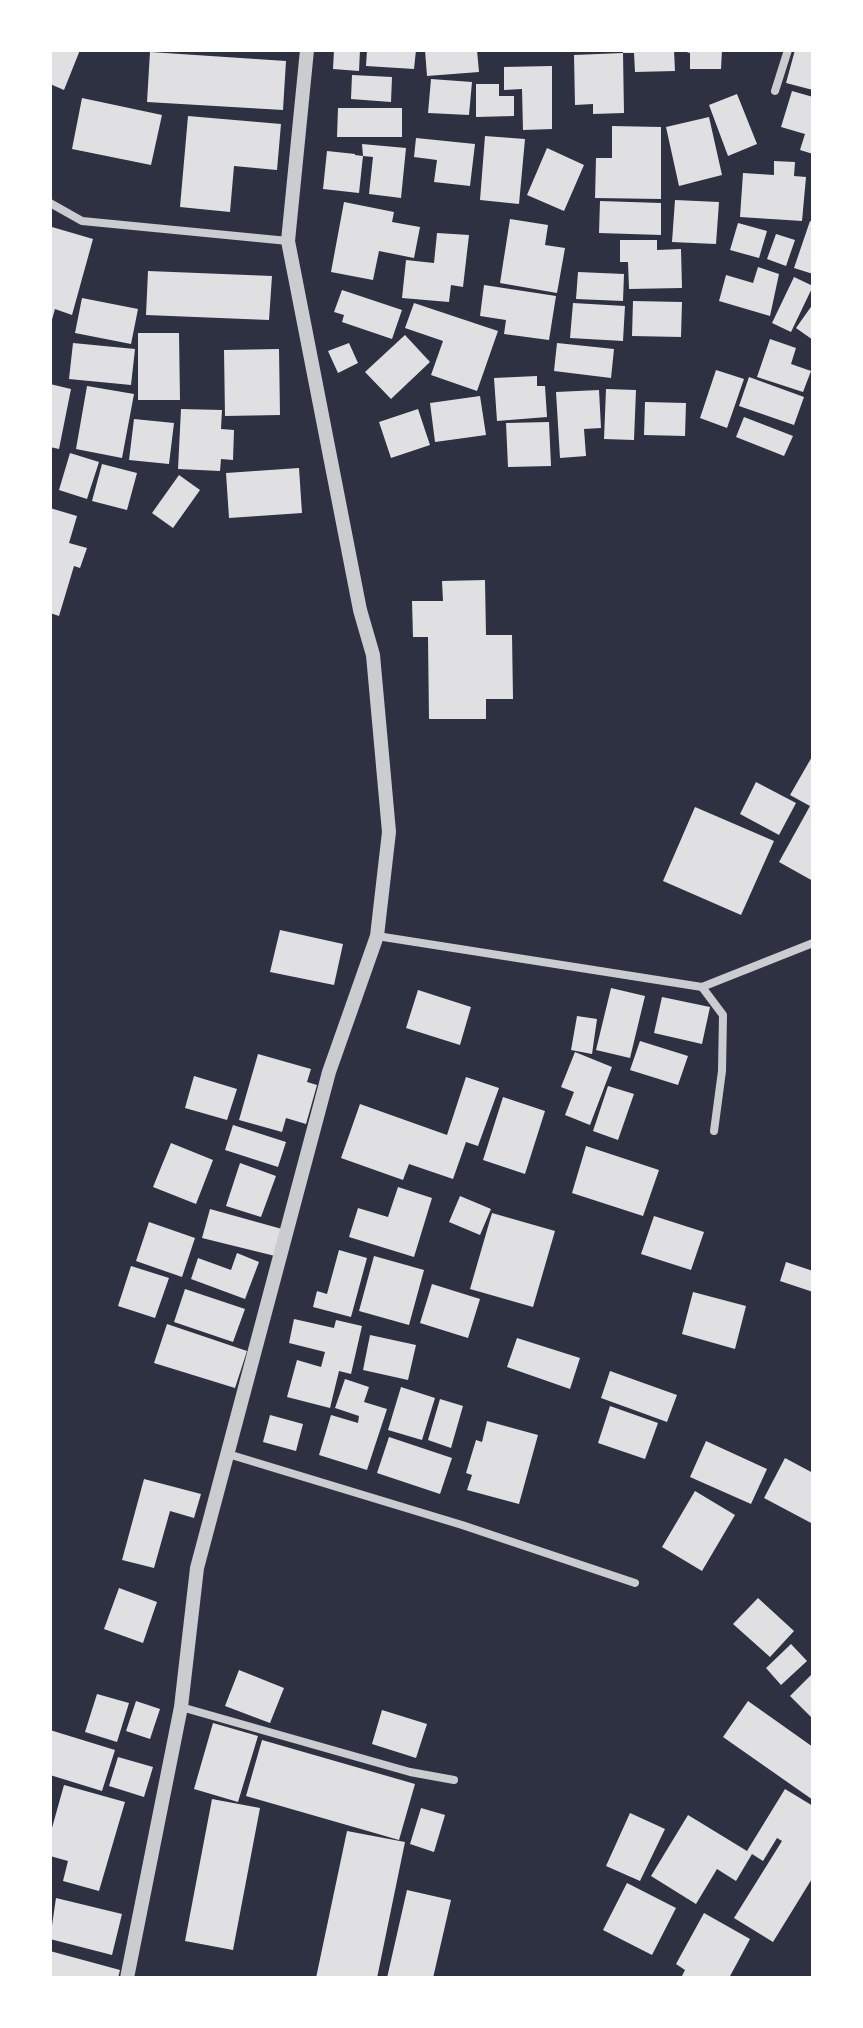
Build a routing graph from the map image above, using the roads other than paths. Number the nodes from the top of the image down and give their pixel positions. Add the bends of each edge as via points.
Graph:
1 (307, 50) edge
2 (788, 50) edge
3 (775, 91) dead end
4 (50, 203) edge
5 (288, 241) junction
6 (377, 936) junction
7 (813, 943) edge
8 (702, 987) junction
9 (714, 1131) dead end
10 (228, 1454) junction
11 (635, 1583) dead end
12 (181, 1707) junction
13 (454, 1780) dead end
14 (127, 1978) edge

1 - 5 street
2 - 3 street
4 - 5 street via 82,221
5 - 6 street via 373,655 382,722 389,832
6 - 8 street
6 - 10 street via 329,1072
7 - 8 street
8 - 9 street via 723,1015
10 - 11 street
10 - 12 street via 197,1568
12 - 13 street
12 - 14 street

